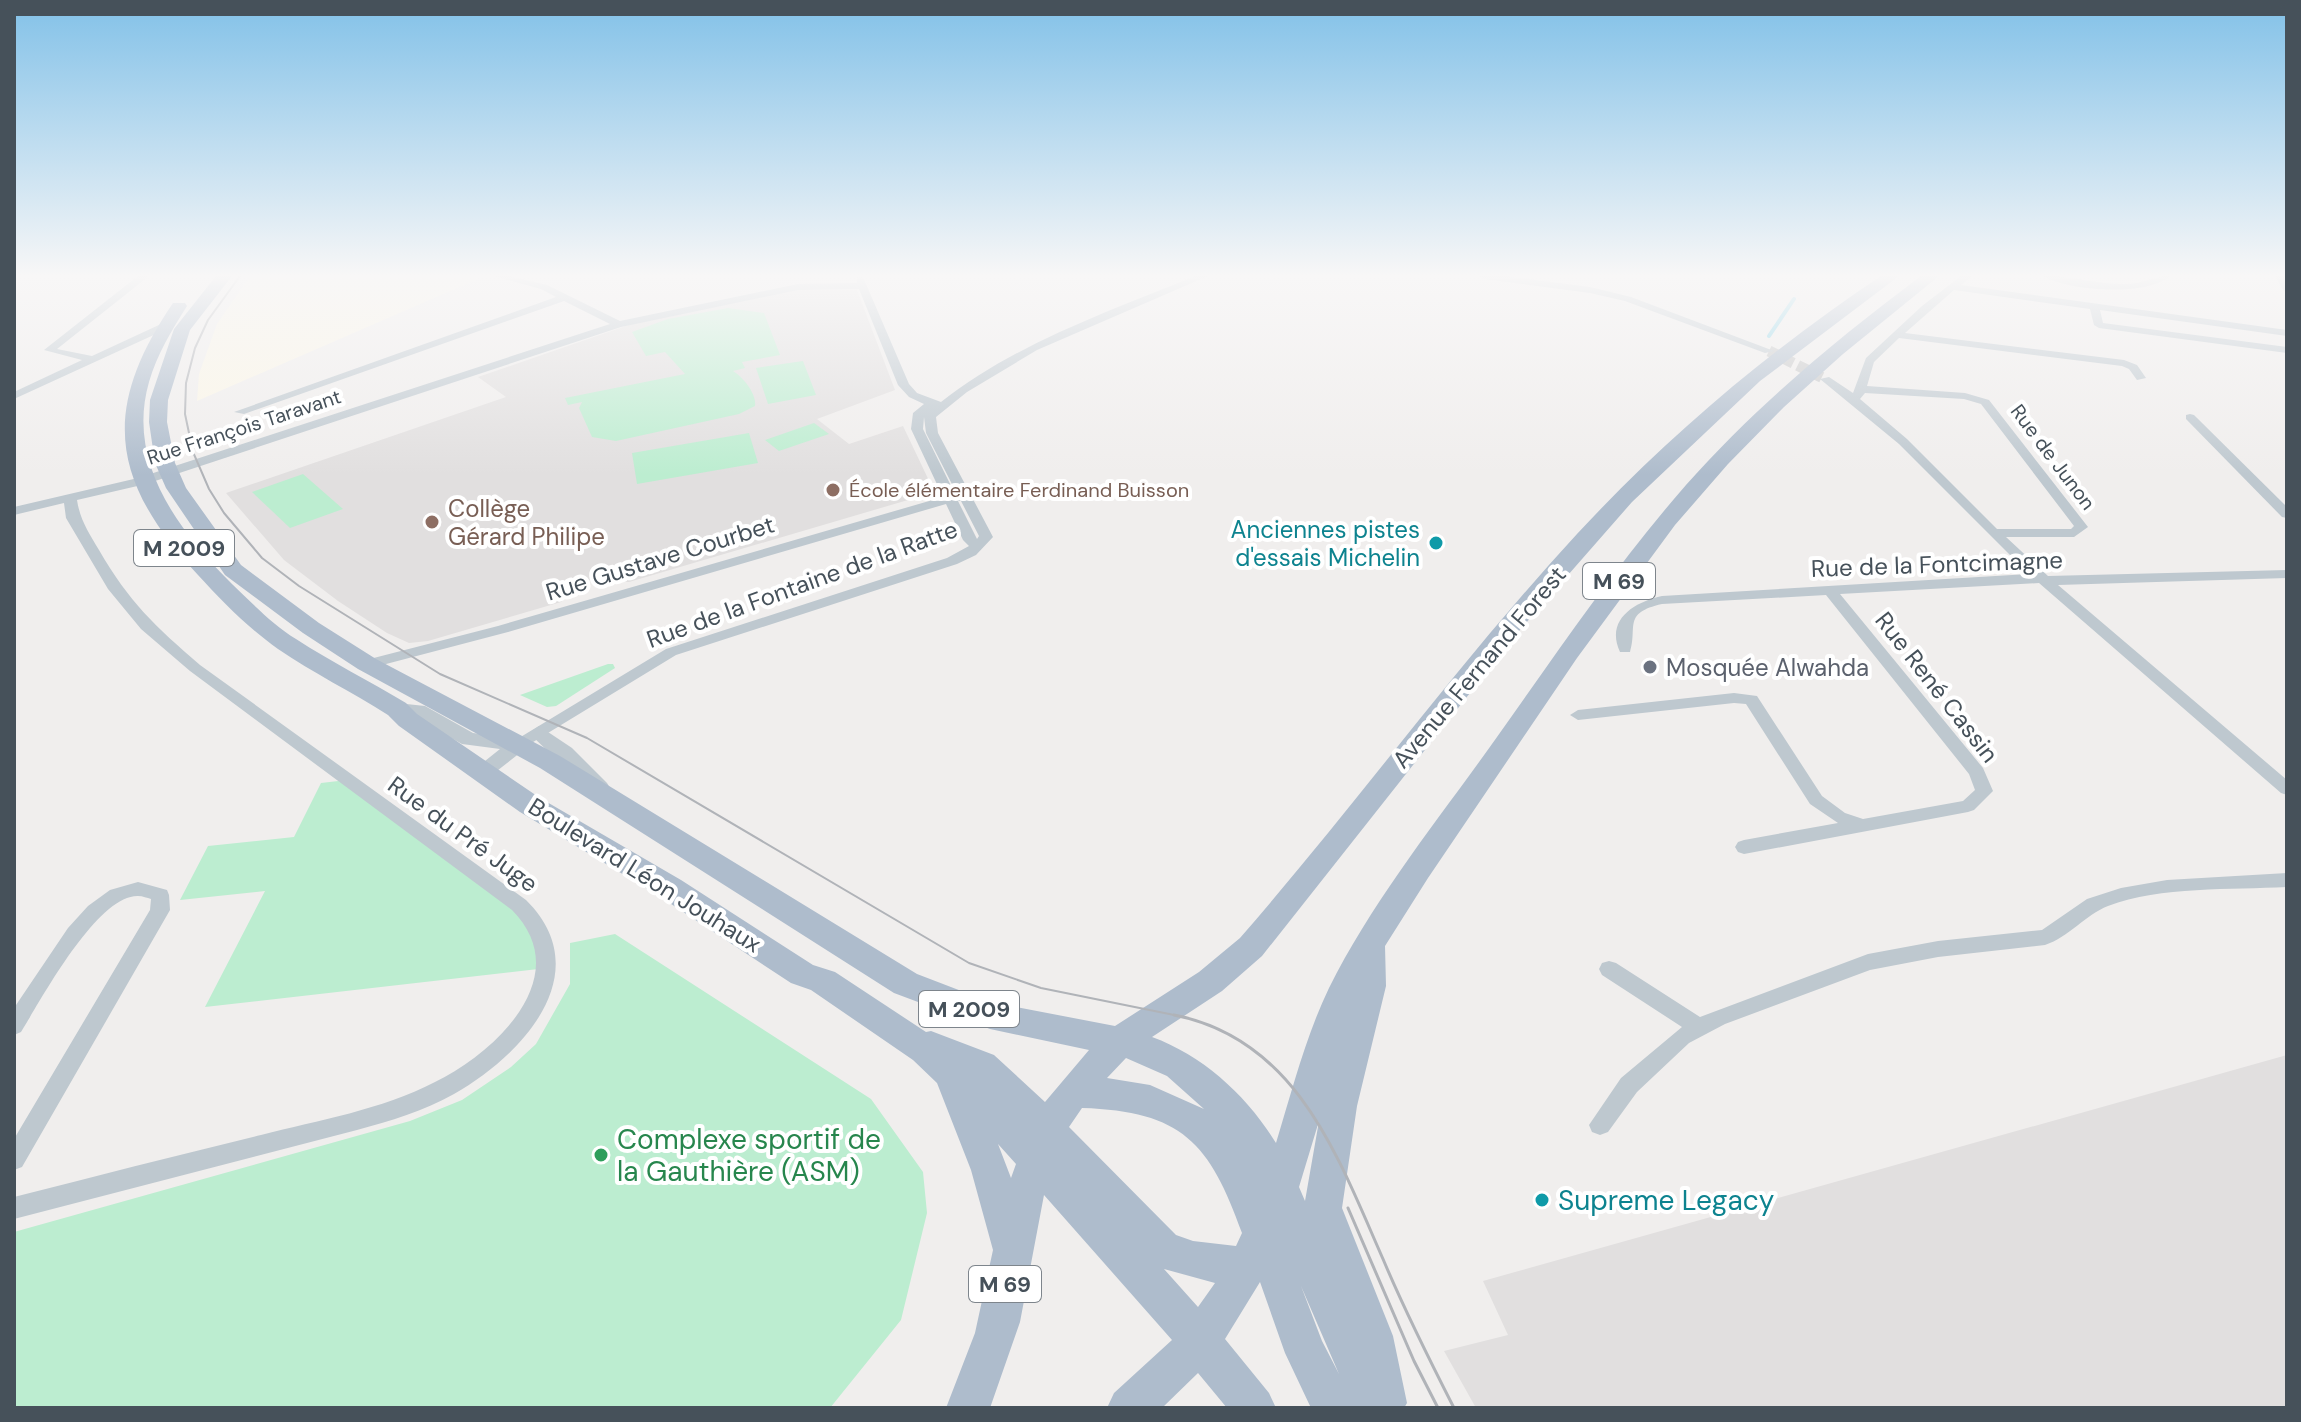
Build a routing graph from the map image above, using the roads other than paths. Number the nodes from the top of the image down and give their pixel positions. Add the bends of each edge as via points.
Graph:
1 (59, 342) edge
2 (128, 342) edge
3 (156, 342) edge
4 (176, 342) edge
5 (437, 342) edge
6 (563, 342) edge
7 (886, 342) edge
8 (1046, 342) edge
9 (1746, 342) edge
10 (1797, 342) edge
11 (1845, 342) edge
12 (1889, 342) edge
13 (1957, 342) edge
14 (2230, 342) edge
15 (2287, 350) edge
16 (1769, 351) tunnel mouth
17 (91, 359) junction
18 (2141, 378) dead end
19 (1825, 379) tunnel mouth
20 (1857, 394) junction
21 (14, 396) edge
22 (936, 405) junction
23 (240, 412) dead end
24 (2190, 417) dead end
25 (168, 472) junction
26 (142, 481) junction
27 (966, 496) junction
28 (70, 498) junction
29 (950, 499) junction
30 (14, 511) edge
31 (2287, 514) edge
32 (1993, 533) junction
33 (977, 546) junction
34 (2287, 574) edge
35 (2044, 579) junction
36 (1830, 590) junction
37 (1625, 649) dead end
38 (367, 664) junction
39 (397, 709) junction
40 (1578, 715) dead end
41 (529, 739) junction
42 (481, 773) junction
43 (2287, 789) edge
44 (1864, 825) junction
45 (1744, 847) dead end
46 (2287, 880) edge
47 (1372, 942) junction
48 (1609, 969) dead end
49 (14, 1026) edge
50 (1698, 1027) junction
51 (899, 1032) junction
52 (1121, 1041) junction
53 (951, 1071) junction
54 (1073, 1092) junction
55 (1600, 1125) dead end
56 (1042, 1143) junction
57 (14, 1160) edge
58 (1280, 1190) junction
59 (14, 1208) edge
60 (1011, 1248) junction
61 (1255, 1253) junction
62 (1200, 1340) junction
63 (968, 1408) edge
64 (1129, 1408) edge
65 (1254, 1408) edge
66 (1334, 1408) edge
67 (1379, 1408) edge
68 (1386, 1408) edge

1 - 17 street via 49,350
2 - 17 street
3 - 26 main road, Boulevard Léon Jouhaux / M 2009 via 136,396 134,448
4 - 25 main road, Boulevard Léon Jouhaux / M 2009 via 165,370 158,422
5 - 23 street
6 - 25 street, Rue François Taravant
7 - 22 street via 904,385
8 - 22 street
9 - 16 street
10 - 52 main road, Avenue Fernand Forest / M 69 via 1660,463 1550,579 1251,947 1216,980
11 - 47 main road, M 69 via 1696,486 1602,604
12 - 20 street via 1866,365
13 - 18 street via 2124,363
14 - 15 street
17 - 21 street
19 - 20 street
20 - 32 street
20 - 32 street, Rue de Junon via 1965,396 1985,402 2081,527 2074,533
22 - 27 street via 929,428
22 - 29 street via 916,418 917,429
24 - 31 street
25 - 26 street, Rue François Taravant
25 - 38 main road, Boulevard Léon Jouhaux / M 2009 via 233,570
26 - 28 street, Rue François Taravant
26 - 39 main road, Boulevard Léon Jouhaux / M 2009 via 172,535 246,611 286,643
27 - 29 street, Rue Gustave Courbet
27 - 33 street via 986,537
28 - 30 street, Rue François Taravant
28 - 59 street, Rue du Pré Juge via 73,518 113,586 146,626 195,668 519,905 546,942 547,974 533,1008 499,1047 446,1087 411,1103
29 - 33 street
29 - 38 street, Rue Gustave Courbet
32 - 35 street
33 - 41 street, Rue de la Fontaine de la Ratte via 952,561 671,652
34 - 35 street, Rue de la Fontcimagne
35 - 36 street, Rue de la Fontcimagne
35 - 43 street
36 - 37 street, Rue de la Fontcimagne via 1648,602 1624,622
36 - 44 street, Rue René Cassin via 1977,772 1984,791 1968,806
38 - 41 main road, Boulevard Léon Jouhaux / M 2009 via 491,733
39 - 41 street, Boulevard Léon Jouhaux via 418,711 469,739
39 - 42 main road, Boulevard Léon Jouhaux / M 2009
40 - 44 street via 1751,700 1816,800 1839,817
41 - 42 street
41 - 52 main road, Boulevard Léon Jouhaux / M 2009 via 605,794 881,969 957,1004 1014,1022
42 - 51 main road, Boulevard Léon Jouhaux / M 2009
44 - 45 street, Rue René Cassin
46 - 50 street via 2118,896 2086,908 2045,937 1868,962
47 - 58 main road, M 69 via 1327,1033
47 - 68 main road via 1370,986 1339,1106 1323,1208 1372,1336
48 - 50 street
49 - 57 street via 83,919 131,891 151,889 160,895 160,910
50 - 55 street via 1629,1085
51 - 53 main road, M 2009
51 - 56 main road via 982,1066
52 - 54 main road, M 69
52 - 58 main road, M 2009 via 1169,1060 1219,1100 1254,1140
53 - 56 main road, M 2009
53 - 60 main road via 990,1170
54 - 56 main road, M 69
54 - 61 main road via 1149,1099 1186,1115 1210,1134 1241,1178
56 - 60 main road, M 69 via 1024,1188
56 - 61 main road via 1176,1257 1197,1262
56 - 62 main road, M 2009
58 - 61 main road, M 69
58 - 67 main road, M 2009 via 1343,1339
60 - 63 main road, M 69 via 999,1321
61 - 62 main road, M 69
61 - 66 main road
62 - 64 main road, M 69
62 - 65 main road, M 2009

